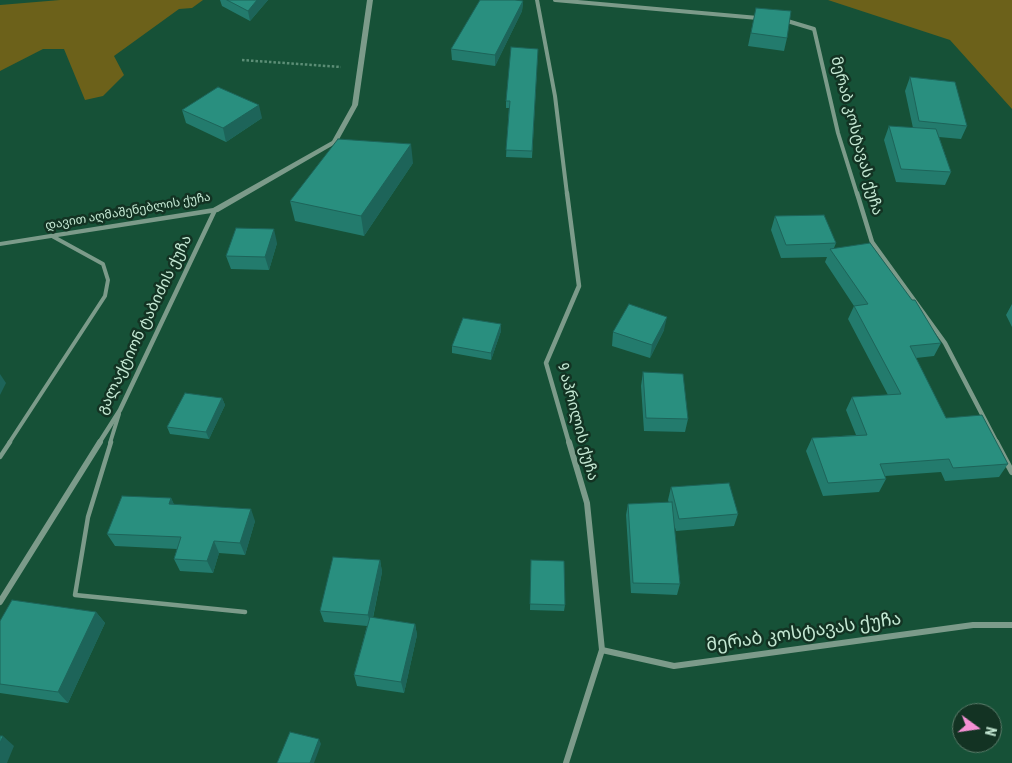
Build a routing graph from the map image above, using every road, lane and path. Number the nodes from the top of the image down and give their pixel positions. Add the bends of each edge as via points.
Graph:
1 (370, 0) edge
2 (537, 0) edge
3 (555, 0) edge
4 (759, 18) edge
5 (779, 20) edge
6 (242, 60) dead end
7 (359, 68) junction
8 (215, 210) junction
9 (52, 236) junction
10 (0, 244) edge
11 (120, 410) junction
12 (0, 457) edge
13 (1012, 472) edge
14 (0, 602) edge
15 (244, 612) dead end
16 (1012, 625) edge
17 (602, 650) junction
18 (566, 763) edge

1 - 7 street, დავით აღმაშენებლის ქუჩა
2 - 17 street, 9 აპრილის ქუჩა via 555,96 578,286 546,363 587,504
3 - 4 street
5 - 13 street, მერაბ კოსტავას ქუჩა via 814,29 838,132 872,242 945,343
6 - 7 path
7 - 8 street, დავით აღმაშენებლის ქუჩა via 355,104 335,142
8 - 9 street, დავით აღმაშენებლის ქუჩა
8 - 11 street, გალაქტიონ ტაბიძის ქუჩა
9 - 10 street, დავით აღმაშენებლის ქუჩა
9 - 12 lane via 102,264 108,280 106,296
11 - 14 street, გალაქტიონ ტაბიძის ქუჩა
11 - 15 lane via 88,517 75,595
16 - 17 street, მერაბ კოსტავას ქუჩა via 973,624 674,666
17 - 18 street, 9 აპრილის ქუჩა

